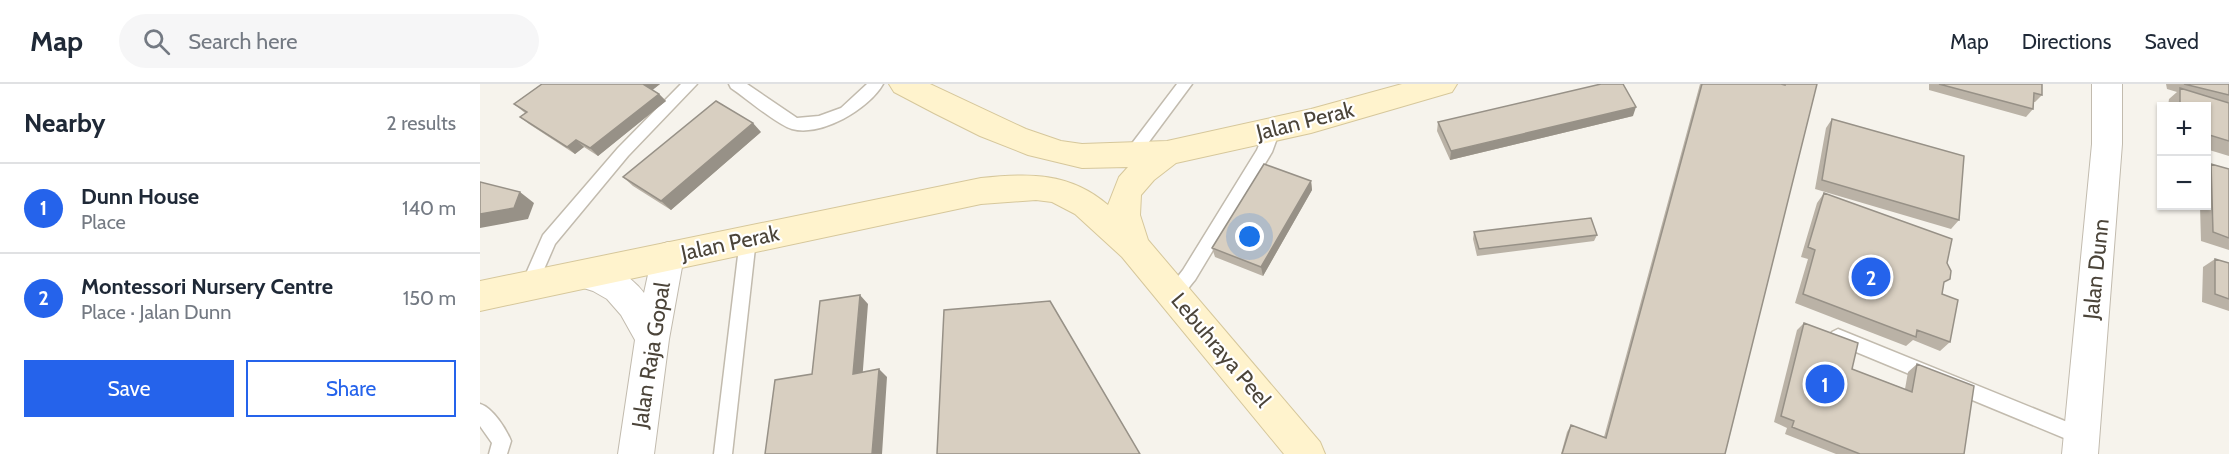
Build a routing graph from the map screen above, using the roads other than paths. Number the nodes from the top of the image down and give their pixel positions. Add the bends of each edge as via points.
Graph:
1 (690, 84) edge
2 (736, 84) edge
3 (876, 84) edge
4 (904, 84) edge
5 (1185, 84) edge
6 (1442, 84) edge
7 (2107, 84) edge
8 (1397, 90) edge
9 (964, 115) junction
10 (1272, 130) junction
11 (1167, 153) junction
12 (1132, 154) junction
13 (981, 191) junction
14 (748, 239) junction
15 (1134, 247) junction
16 (668, 256) junction
17 (583, 274) junction
18 (529, 285) junction
19 (1173, 294) junction
20 (480, 296) edge
21 (1828, 333) edge
22 (652, 339) junction
23 (480, 412) edge
24 (2080, 445) edge
25 (498, 454) edge
26 (636, 454) edge
27 (723, 454) edge
28 (1307, 454) edge

1 - 18 lane via 623,152 549,240
2 - 3 lane via 795,124 820,122 846,112
4 - 9 main road
5 - 12 lane
6 - 8 main road, Jalan Perak
7 - 24 street, Jalan Dunn via 2107,144
8 - 10 main road, Jalan Perak
9 - 12 main road via 1068,154
9 - 13 main road via 1012,154 1007,170
10 - 11 main road, Jalan Perak
10 - 19 lane via 1258,161 1189,275
11 - 12 main road
11 - 15 main road, Lebuhraya Peel via 1139,173 1126,192 1123,214
13 - 14 main road, Jalan Perak
13 - 15 main road, Lebuhraya Peel via 1015,186 1057,190 1086,205
14 - 16 main road, Jalan Perak
14 - 27 lane
15 - 19 main road, Lebuhraya Peel
16 - 17 main road, Jalan Perak
16 - 22 street, Jalan Raja Gopal
17 - 18 main road, Jalan Perak
17 - 22 street via 617,285
18 - 20 main road, Jalan Perak
19 - 28 main road, Lebuhraya Peel
21 - 24 lane
22 - 26 street, Jalan Raja Gopal
23 - 25 lane via 502,441

